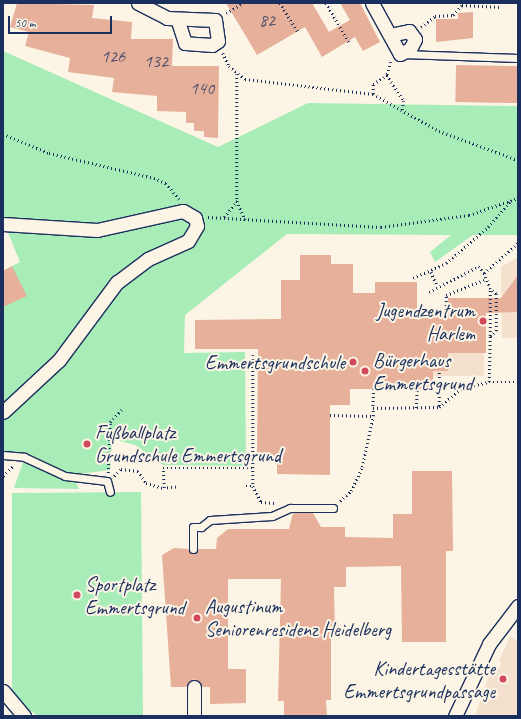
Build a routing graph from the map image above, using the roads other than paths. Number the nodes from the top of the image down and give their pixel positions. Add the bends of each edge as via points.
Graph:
1 (138, 3) edge
2 (372, 3) edge
3 (177, 19) junction
4 (393, 39) junction
5 (400, 54) junction
6 (518, 58) edge
7 (3, 224) edge
8 (3, 412) edge
9 (3, 455) edge
10 (110, 492) dead end
11 (333, 508) road end
12 (193, 550) dead end
13 (518, 606) edge
14 (194, 687) dead end
15 (3, 691) edge
16 (24, 716) edge
17 (194, 716) edge
18 (455, 716) edge

1 - 3 street via 160,16
2 - 4 street
3 - 3 street via 185,43 212,45 218,41 215,20
4 - 5 street
4 - 5 street via 401,31 413,34 414,45
5 - 6 lane
7 - 8 street via 97,230 183,211 195,218 195,234 188,241 148,259 117,282 59,360
9 - 10 lane via 24,457 65,476 107,481
11 - 12 lane via 290,508 272,516 210,520 201,527 193,527
13 - 18 street via 489,644
14 - 17 street
15 - 16 street

